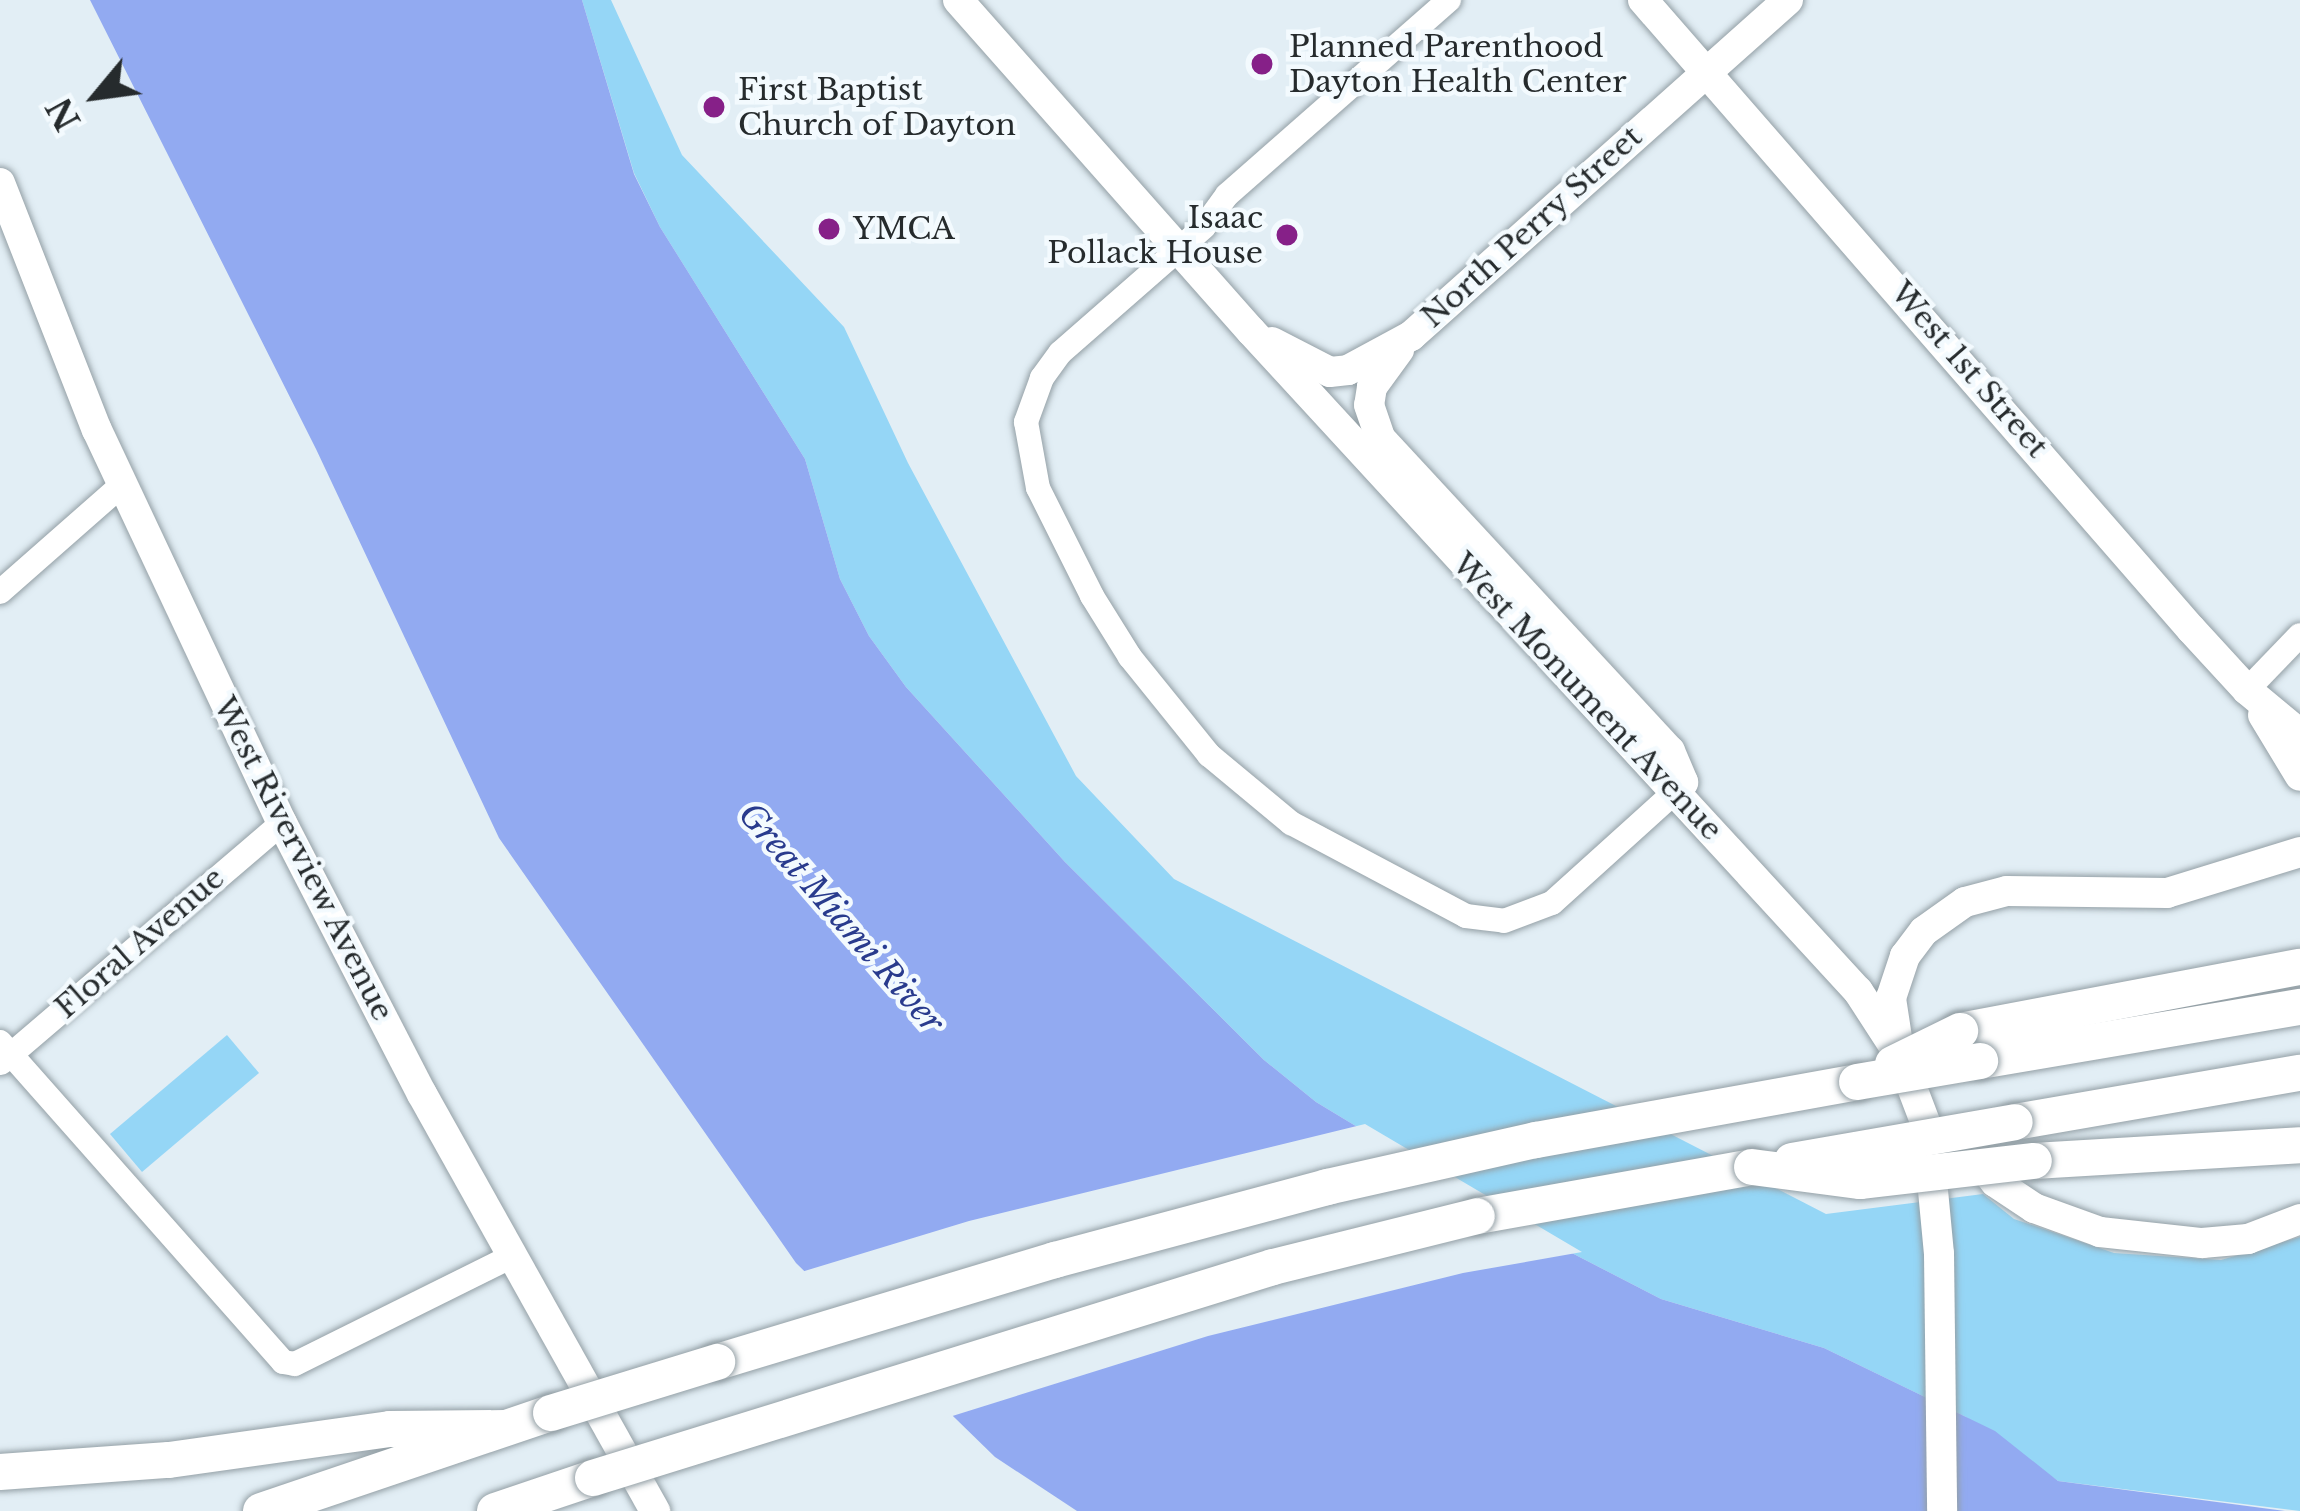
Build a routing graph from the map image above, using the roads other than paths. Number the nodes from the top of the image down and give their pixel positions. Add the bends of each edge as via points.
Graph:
1 (958, 0) edge
2 (1449, 0) edge
3 (1642, 0) edge
4 (1788, 0) edge
5 (1706, 71) junction
6 (0, 183) edge
7 (1179, 250) junction
8 (1251, 331) junction
9 (1411, 336) junction
10 (122, 485) junction
11 (0, 592) edge
12 (2300, 635) edge
13 (2247, 690) junction
14 (2294, 729) edge
15 (2300, 776) edge
16 (1675, 792) junction
17 (282, 823) junction
18 (2300, 852) edge
19 (2300, 967) edge
20 (2300, 1007) edge
21 (1970, 1046) junction
22 (4, 1054) edge
23 (1900, 1056) junction
24 (2300, 1073) edge
25 (2285, 1145) edge
26 (1752, 1167) junction
27 (2300, 1219) edge
28 (514, 1256) junction
29 (505, 1428) junction
30 (0, 1472) edge
31 (261, 1511) edge
32 (495, 1511) edge
33 (655, 1511) edge
34 (1942, 1511) edge

1 - 7 main road, West Monument Avenue
2 - 7 street via 1227,195
3 - 5 main road, West 1st Street
4 - 5 main road, North Perry Street
5 - 9 main road, North Perry Street
5 - 13 main road, West 1st Street
6 - 10 main road, West Riverview Avenue
7 - 8 main road, West Monument Avenue
7 - 16 street via 1060,353 1026,422 1038,488 1092,596 1209,754 1291,824 1343,856 1466,916 1504,921 1552,903
8 - 9 main road, North Perry Street via 1330,372
8 - 16 main road, West Monument Avenue
9 - 16 main road via 1372,387 1369,405 1381,439 1670,752 1683,782
10 - 11 street
10 - 17 main road, West Riverview Avenue
12 - 13 street
13 - 14 main road, West 1st Street
13 - 15 main road
16 - 23 main road, West Monument Avenue via 1858,991
17 - 22 street, Floral Avenue
17 - 28 main road, West Riverview Avenue
18 - 23 main road via 2206,885 2121,894 2007,891 1965,902 1939,917 1896,975 1891,998
19 - 21 highway
20 - 21 highway
21 - 29 highway, bridge via 1857,1082 1327,1187 1055,1260
22 - 28 street via 275,1355 295,1364
23 - 27 main road via 1995,1182 2062,1222 2203,1243 2248,1239
23 - 34 main road, West Monument Avenue via 1927,1127 1939,1254
24 - 26 highway, bridge
25 - 26 highway, bridge via 1861,1181
26 - 32 highway, bridge via 1477,1216 1273,1267
28 - 33 main road, West Riverview Avenue
29 - 30 highway via 390,1429 169,1460
29 - 31 highway

